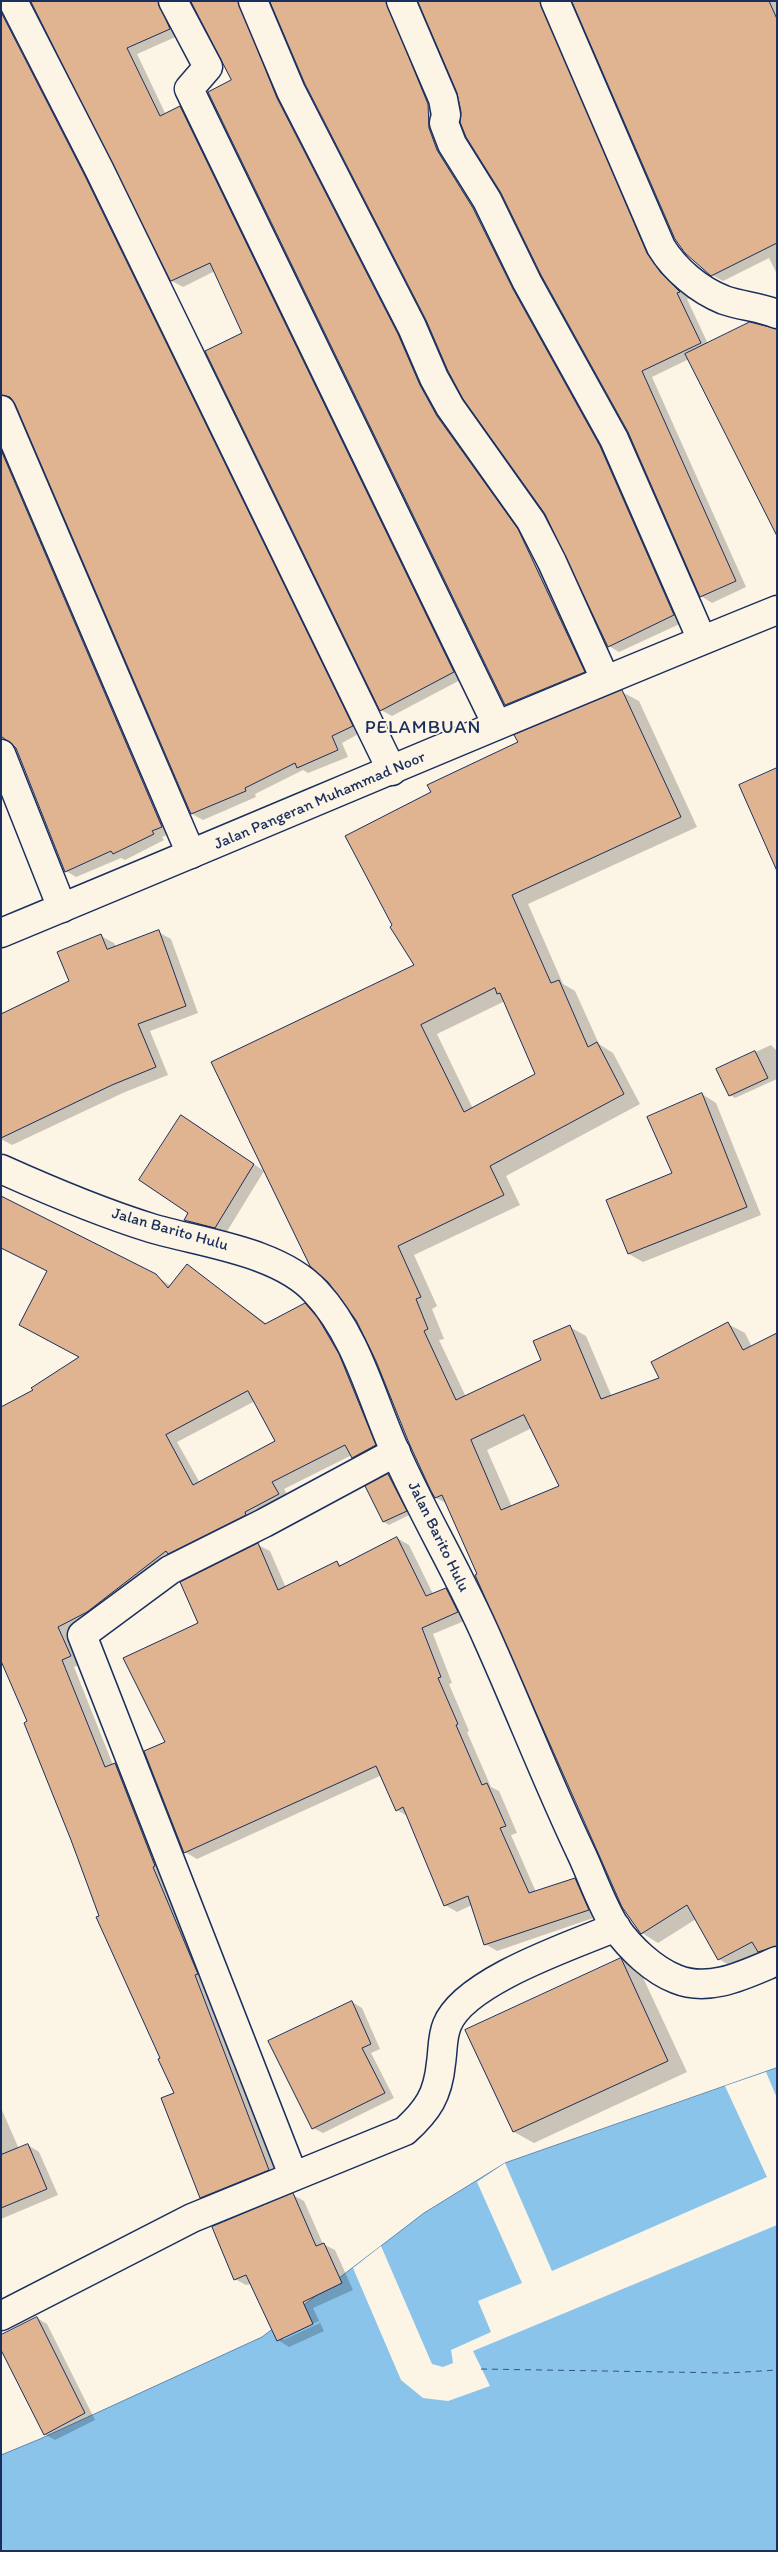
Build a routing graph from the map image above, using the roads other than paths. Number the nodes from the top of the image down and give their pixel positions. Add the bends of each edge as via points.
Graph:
1 (13, 1) edge
2 (173, 1) edge
3 (253, 1) edge
4 (401, 1) edge
5 (555, 1) edge
6 (777, 314) edge
7 (1, 410) edge
8 (777, 610) edge
9 (702, 640) junction
10 (605, 679) junction
11 (497, 726) junction
12 (1, 754) edge
13 (392, 771) junction
14 (192, 854) junction
15 (62, 908) junction
16 (1, 934) edge
17 (1, 1169) edge
18 (396, 1452) junction
19 (616, 1927) junction
20 (777, 1960) edge
21 (293, 2175) junction
22 (1, 2316) edge

1 - 13 street via 99,169
2 - 11 street via 208,67 189,89
3 - 10 street via 291,91 412,327 434,378 459,422 531,521 560,577
4 - 9 street via 443,99 444,123 452,144 487,200 527,282 614,439
5 - 6 street via 670,261 718,297
7 - 14 street
8 - 9 street, Jalan Pangeran Muhammad Noor
9 - 10 street, Jalan Pangeran Muhammad Noor
10 - 11 street, Jalan Pangeran Muhammad Noor
11 - 13 street, Jalan Pangeran Muhammad Noor
12 - 15 street
13 - 14 street, Jalan Pangeran Muhammad Noor
14 - 15 street, Jalan Pangeran Muhammad Noor
15 - 16 street, Jalan Pangeran Muhammad Noor
17 - 18 street, Jalan Barito Hulu via 73,1201 152,1228 239,1250 282,1267 312,1288 333,1310 352,1346
18 - 19 street, Jalan Barito Hulu via 488,1638 564,1816
18 - 21 street via 170,1570 82,1635
19 - 20 street, Jalan Barito Hulu via 652,1964 676,1979 700,1985 724,1981
19 - 21 street via 484,1986 455,2010 447,2025 435,2094 425,2112 405,2131
21 - 22 street via 192,2218

